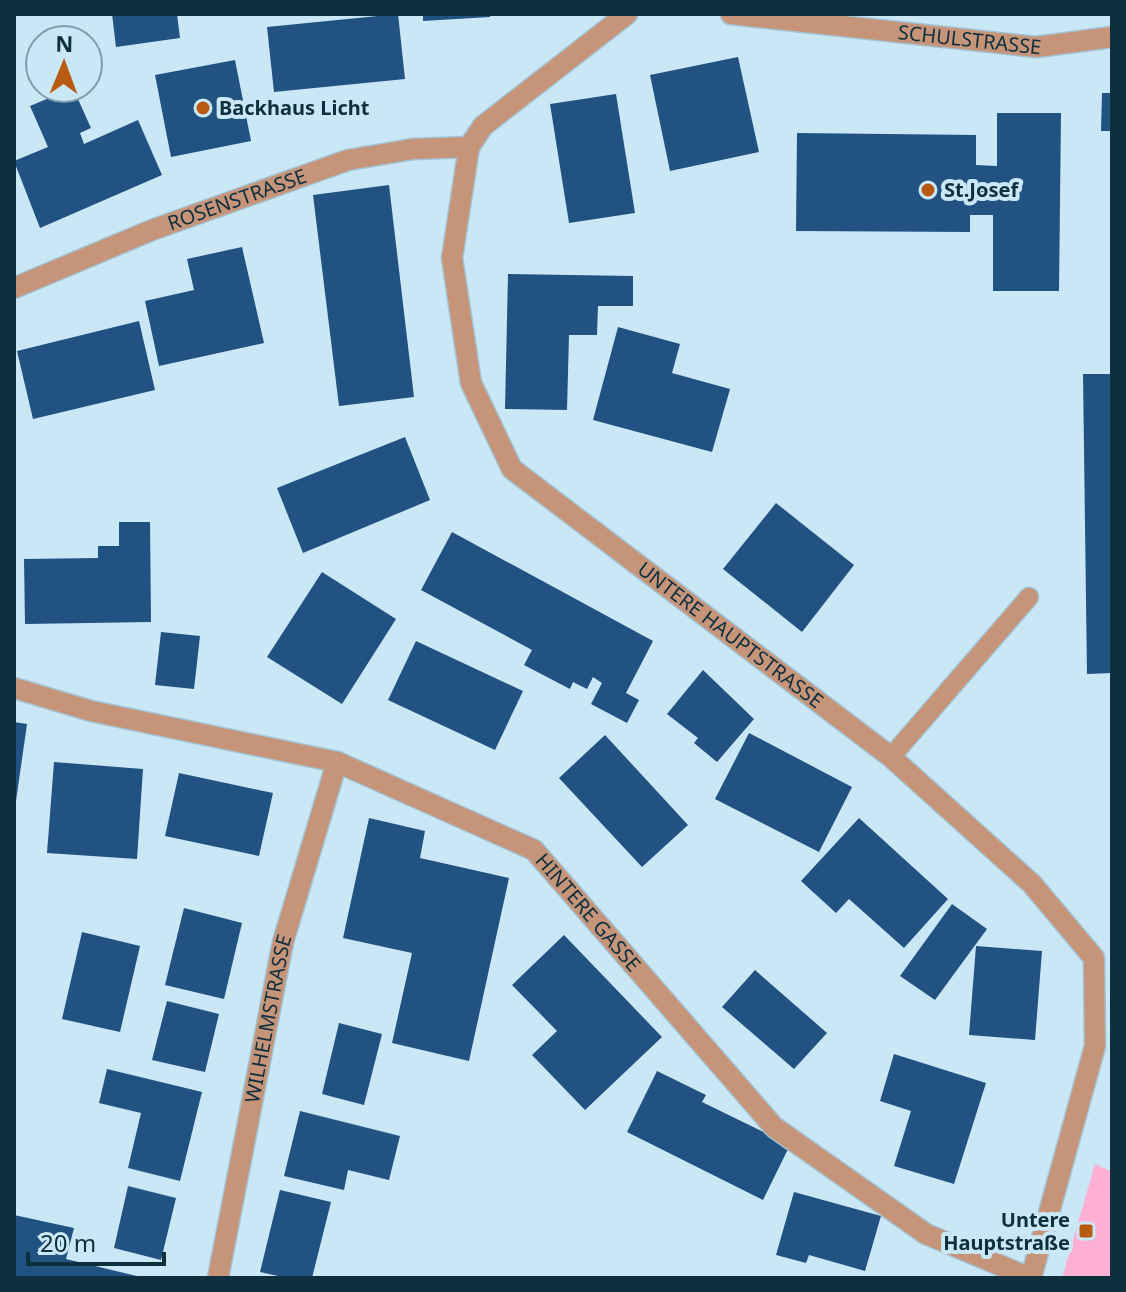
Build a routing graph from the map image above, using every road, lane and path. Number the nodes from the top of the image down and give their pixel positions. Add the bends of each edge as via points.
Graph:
1 (627, 14) edge
2 (731, 14) edge
3 (1112, 37) edge
4 (469, 147) junction
5 (14, 288) edge
6 (1029, 597) dead end
7 (14, 688) edge
8 (891, 757) junction
9 (337, 762) junction
10 (218, 1278) edge
11 (1031, 1278) edge

1 - 4 street via 483,126
2 - 3 street, SCHULSTRASSE via 1036,47
4 - 5 street, ROSENSTRASSE via 348,160 152,230
4 - 8 street, UNTERE HAUPTSTRASSE via 452,258 471,383 512,469
6 - 8 lane
7 - 9 street, HINTERE GASSE via 91,711
8 - 11 street, UNTERE HAUPTSTRASSE via 1032,884 1094,958 1095,1046
9 - 10 street, WILHELMSTRASSE via 283,942
9 - 11 street, HINTERE GASSE via 534,850 774,1127 926,1234

